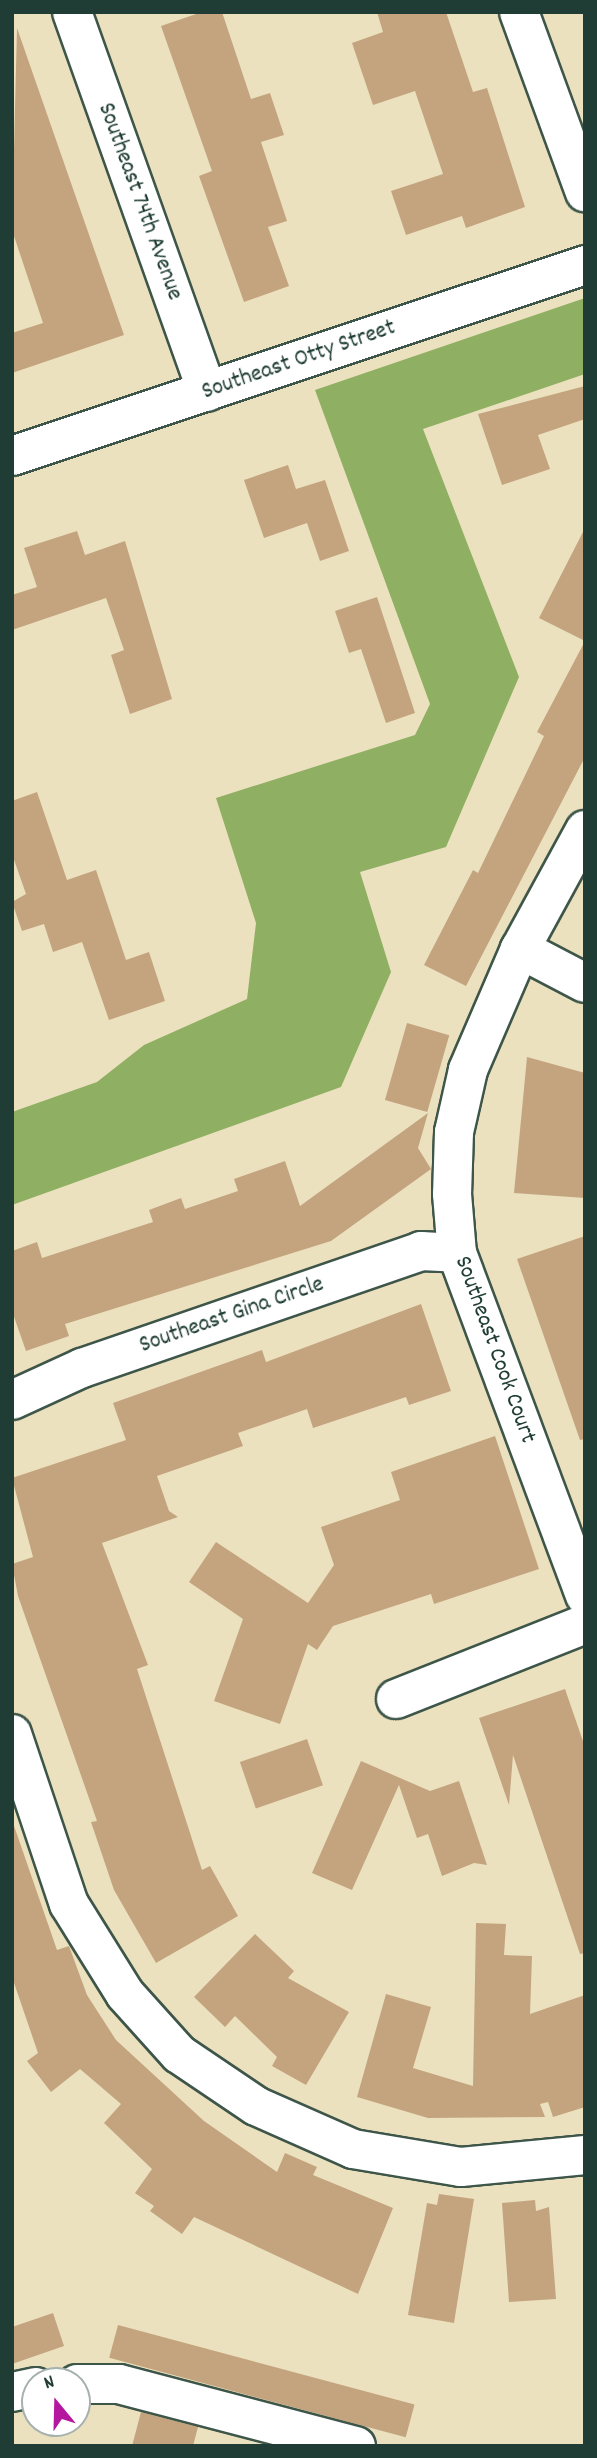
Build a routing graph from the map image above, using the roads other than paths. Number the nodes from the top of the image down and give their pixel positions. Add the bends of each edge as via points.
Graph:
1 (72, 12) edge
2 (519, 12) edge
3 (585, 192) edge
4 (585, 265) edge
5 (207, 392) junction
6 (12, 456) edge
7 (585, 830) edge
8 (520, 949) junction
9 (585, 983) edge
10 (457, 1253) junction
11 (12, 1400) edge
12 (585, 1596) edge
13 (585, 1624) edge
14 (396, 1699) dead end
15 (12, 1734) edge
16 (585, 2155) edge
17 (91, 2384) edge
18 (356, 2446) edge

1 - 5 street, Southeast 74th Avenue
2 - 3 street
4 - 5 street, Southeast Otty Street
5 - 6 street, Southeast Otty Street
7 - 8 street, Southeast Cook Court
8 - 9 street
8 - 10 street, Southeast Cook Court via 468,1070 454,1132
10 - 11 street, Southeast Gina Circle via 421,1251 82,1368
10 - 12 street, Southeast Cook Court
13 - 14 street
15 - 16 street via 69,1904 125,1994 179,2054 256,2106 353,2149 461,2167
17 - 18 street via 119,2384

